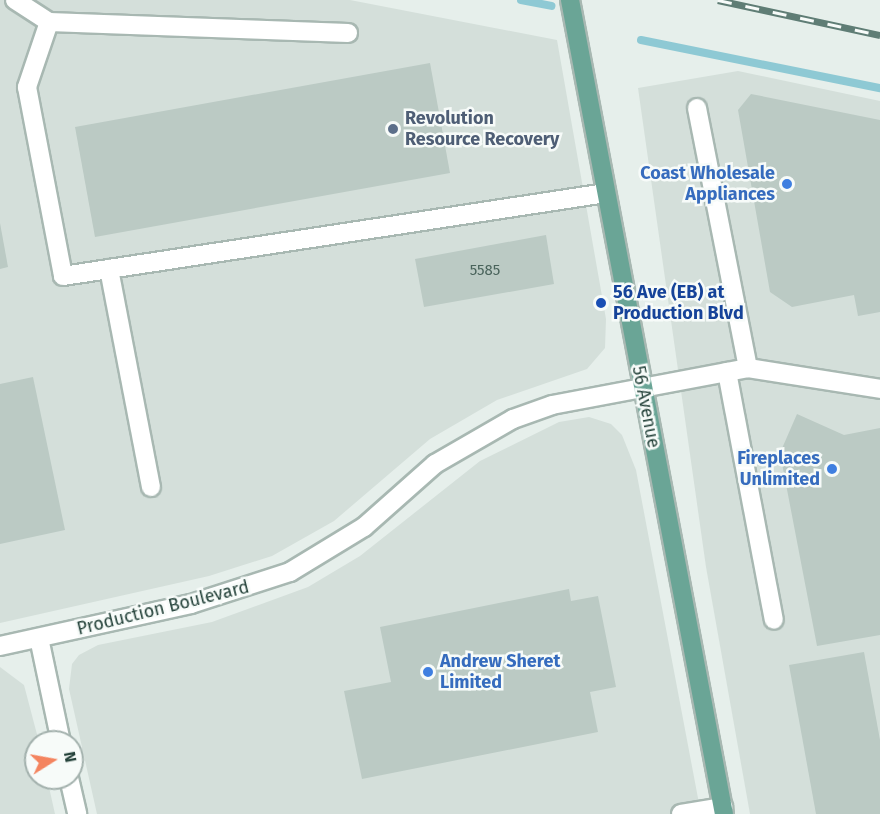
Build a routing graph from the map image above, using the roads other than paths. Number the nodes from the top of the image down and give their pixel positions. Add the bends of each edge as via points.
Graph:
1 (15, 0) edge
2 (570, 0) edge
3 (49, 22) junction
4 (348, 33) dead end
5 (698, 108) dead end
6 (606, 193) junction
7 (109, 269) junction
8 (748, 368) junction
9 (727, 372) junction
10 (642, 387) junction
11 (880, 389) edge
12 (151, 487) dead end
13 (774, 620) dead end
14 (39, 638) junction
15 (0, 646) edge
16 (58, 730) edge
17 (72, 790) edge
18 (724, 811) edge
19 (77, 814) edge
20 (681, 814) edge

1 - 3 street
2 - 6 main road, 56 Avenue
3 - 4 street
3 - 7 street via 27,87 63,276
5 - 8 street
6 - 7 street
6 - 10 main road, 56 Avenue
7 - 12 street
8 - 9 street, Production Boulevard
8 - 11 street, Production Boulevard
9 - 10 street, Production Boulevard
9 - 13 street
10 - 14 street, Production Boulevard via 513,419 435,464 363,527 290,572 191,604
10 - 18 main road, 56 Avenue
14 - 15 street, Production Boulevard
14 - 16 street
17 - 19 street
18 - 20 street

